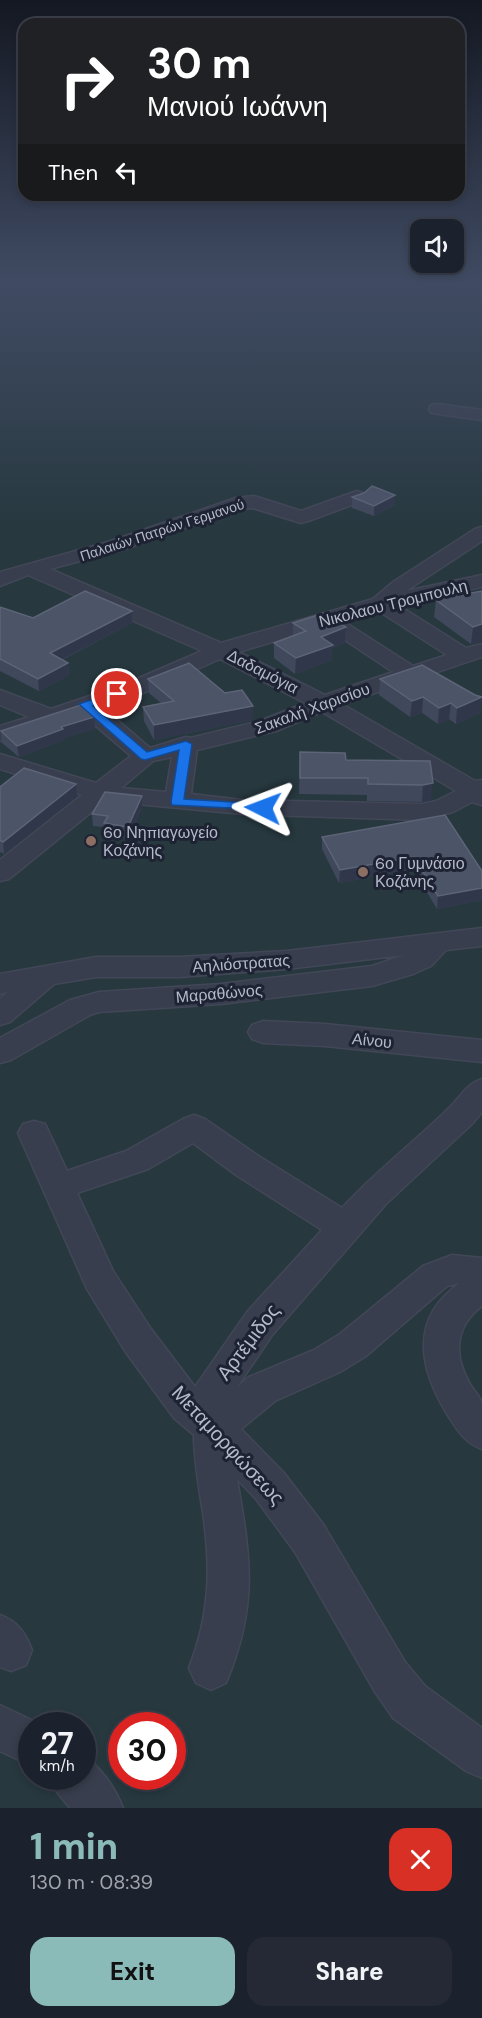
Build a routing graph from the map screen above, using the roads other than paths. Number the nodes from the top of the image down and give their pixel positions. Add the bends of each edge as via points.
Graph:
1 (436, 409) dead end
2 (482, 415) edge
3 (357, 496) edge
4 (482, 533) edge
5 (31, 569) junction
6 (0, 580) edge
7 (482, 581) edge
8 (380, 603) junction
9 (325, 618) junction
10 (222, 650) junction
11 (473, 653) edge
12 (416, 671) junction
13 (452, 687) edge
14 (0, 697) edge
15 (324, 703) junction
16 (85, 704) junction
17 (47, 716) junction
18 (0, 734) edge
19 (186, 744) junction
20 (145, 756) junction
21 (0, 761) edge
22 (479, 792) edge
23 (101, 793) junction
24 (177, 802) junction
25 (0, 873) edge
26 (482, 937) edge
27 (440, 943) junction
28 (49, 974) junction
29 (0, 984) edge
30 (0, 1015) edge
31 (263, 1032) dead end
32 (482, 1051) edge
33 (0, 1052) edge
34 (482, 1090) edge
35 (34, 1133) dead end
36 (57, 1187) junction
37 (345, 1227) junction
38 (482, 1272) edge
39 (482, 1287) edge
40 (212, 1426) junction
41 (482, 1432) edge
42 (211, 1668) dead end
43 (0, 1727) edge
44 (18, 1737) edge
45 (482, 1755) edge
46 (85, 1790) edge
47 (100, 1808) edge

1 - 2 street
3 - 5 street, Παλαιών Πατρών Γερμανού via 301,517 254,502 236,504 95,553
4 - 8 street
5 - 6 street, Παλαιών Πατρών Γερμανού
5 - 10 street, Δαδαμόγια
7 - 8 street, Νικολαου Τρομπουλη
8 - 9 street, Νικολαου Τρομπουλη
8 - 11 street
9 - 10 street, Νικολαου Τρομπουλη
9 - 12 street
10 - 15 street, Δαδαμόγια
10 - 16 street, Νικολαου Τρομπουλη via 133,689
11 - 12 street, Σακαλή Χαρισίου
12 - 13 street
12 - 15 street, Σακαλή Χαρισίου
14 - 17 street
15 - 19 street, Σακαλή Χαρισίου via 268,726
15 - 22 street, Δαδαμόγια
16 - 17 street, Νικολαου Τρομπουλη
16 - 20 street
17 - 18 street, Νικολαου Τρομπουλη
19 - 20 street, Σακαλή Χαρισίου
19 - 24 street
20 - 23 street, Σακαλή Χαρισίου
21 - 23 street
22 - 24 street via 422,812
23 - 24 street
23 - 25 street, Σακαλή Χαρισίου
26 - 27 street, Αηλιόστρατας
27 - 28 street, Αηλιόστρατας via 234,964 96,967
27 - 33 street, Μαραθώνος via 421,959 372,976 221,994 99,1002 80,1007
28 - 29 street, Αηλιόστρατας
28 - 30 street
31 - 32 street, Αίνου
34 - 37 street, Αρτέμιδος via 461,1116 374,1195
35 - 36 street, Μεταμορφώσεως
36 - 37 street via 137,1160 194,1127
36 - 40 street, Μεταμορφώσεως via 99,1279 138,1341 187,1406
37 - 40 street, Αρτέμιδος via 260,1323 206,1401
38 - 40 street via 458,1268 435,1276 353,1345 327,1361 262,1389
39 - 41 street via 459,1301 450,1312 441,1337 448,1381
40 - 42 street, Αρτέμιδος via 213,1456 230,1552 230,1595 224,1634
40 - 45 street, Μεταμορφώσεως via 270,1486 309,1538 390,1677 409,1702
43 - 44 street
46 - 47 street

